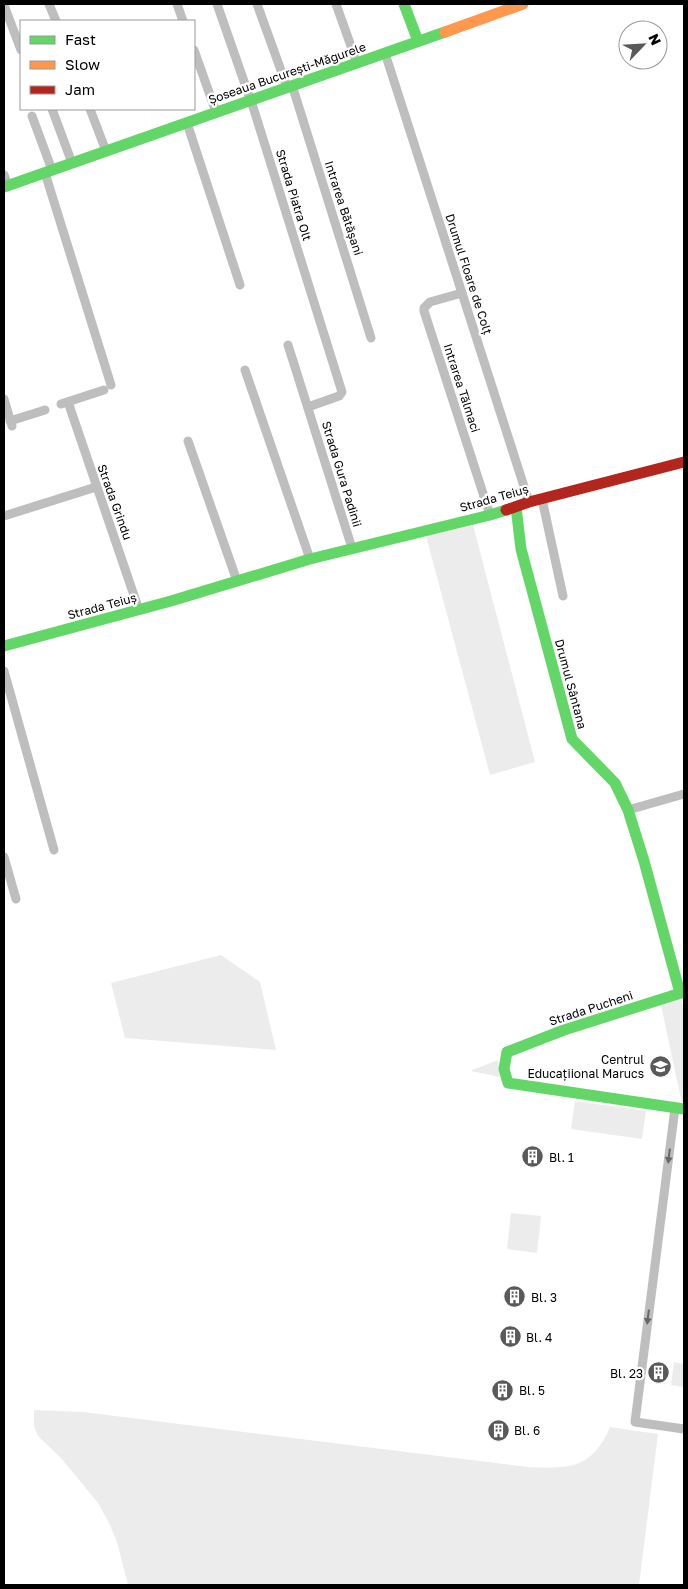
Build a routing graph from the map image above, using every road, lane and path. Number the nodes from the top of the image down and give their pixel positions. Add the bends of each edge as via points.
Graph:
1 (49, 4) edge
2 (177, 4) edge
3 (217, 4) edge
4 (257, 4) edge
5 (336, 4) edge
6 (404, 4) edge
7 (520, 4) edge
8 (4, 5) edge
9 (56, 20) edge
10 (183, 20) edge
11 (418, 41) junction
12 (20, 47) edge
13 (195, 53) edge
14 (385, 53) junction
15 (357, 62) junction
16 (289, 86) junction
17 (251, 100) junction
18 (52, 110) edge
19 (90, 110) edge
20 (216, 112) junction
21 (32, 116) dead end
22 (187, 122) junction
23 (106, 151) junction
24 (72, 163) junction
25 (45, 172) junction
26 (5, 182) edge
27 (240, 284) dead end
28 (74, 285) dead end
29 (462, 293) junction
30 (371, 338) dead end
31 (288, 345) dead end
32 (245, 370) dead end
33 (4, 399) edge
34 (308, 407) junction
35 (46, 410) dead end
36 (188, 441) dead end
37 (684, 462) edge
38 (96, 487) junction
39 (542, 499) junction
40 (529, 502) junction
41 (516, 507) junction
42 (490, 515) junction
43 (4, 516) edge
44 (352, 548) junction
45 (310, 560) junction
46 (236, 582) junction
47 (563, 596) dead end
48 (139, 610) junction
49 (4, 646) edge
50 (4, 671) edge
51 (684, 794) edge
52 (628, 810) junction
53 (54, 850) dead end
54 (4, 857) edge
55 (16, 899) dead end
56 (682, 993) edge
57 (680, 1108) edge
58 (684, 1429) edge

1 - 9 street
2 - 10 street
3 - 17 street, Strada Piatra Olt
4 - 16 street, Intrarea Bătășani
5 - 15 street
6 - 11 street
7 - 11 street, Șoseaua București-Măgurele
8 - 12 street
11 - 14 street, Șoseaua București-Măgurele
13 - 20 street
14 - 15 street, Șoseaua București-Măgurele
14 - 29 street, Drumul Floare de Colț
15 - 16 street, Șoseaua București-Măgurele
16 - 17 street, Șoseaua București-Măgurele
16 - 30 street, Intrarea Bătășani
17 - 20 street, Șoseaua București-Măgurele
17 - 34 street, Strada Piatra Olt via 341,394
18 - 24 street
19 - 23 street
20 - 22 street, Șoseaua București-Măgurele
21 - 25 street
22 - 23 street, Șoseaua București-Măgurele
22 - 27 street
23 - 24 street, Șoseaua București-Măgurele
24 - 25 street, Șoseaua București-Măgurele
25 - 26 street, Șoseaua București-Măgurele
25 - 28 street
25 - 38 street, Strada Grindu via 108,388 65,403
29 - 40 street, Drumul Floare de Colț
29 - 42 street, Intrarea Tălmaci via 430,302 424,311
31 - 34 street, Strada Gura Padinii
32 - 45 street
33 - 35 street via 11,423
34 - 44 street, Strada Gura Padinii
36 - 46 street
37 - 39 street, Strada Teiuș
38 - 43 street
38 - 48 street, Strada Grindu
39 - 40 street, Strada Teiuș
39 - 47 street
40 - 41 street, Strada Teiuș
41 - 42 street, Strada Teiuș
41 - 52 street, Drumul Sântana via 521,549 572,739 615,783
42 - 44 street, Strada Teiuș
44 - 45 street, Strada Teiuș
45 - 46 street, Strada Teiuș
46 - 48 street, Strada Teiuș
48 - 49 street, Strada Teiuș
50 - 53 street
51 - 52 street
52 - 56 street, Drumul Sântana
54 - 55 street
56 - 57 street, Strada Pucheni via 564,1030 507,1052 504,1069 508,1083
57 -> 58 street via 635,1422

